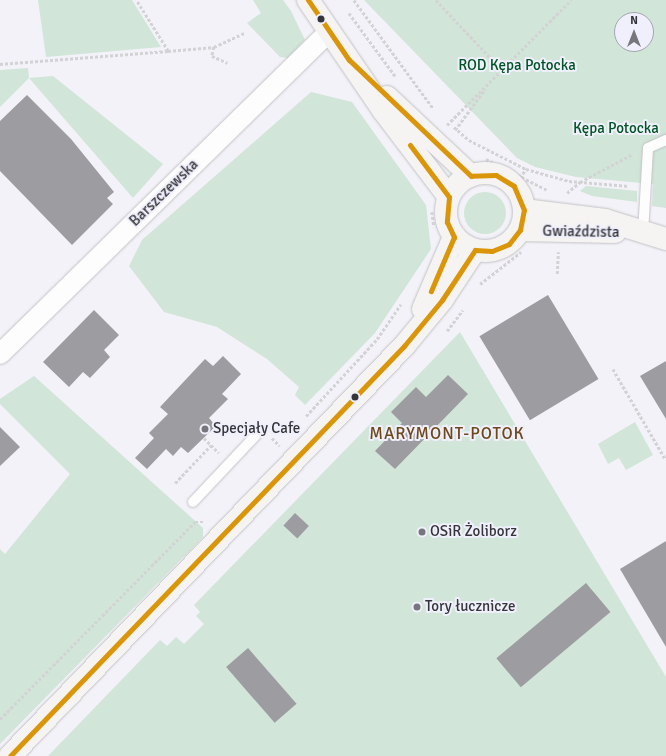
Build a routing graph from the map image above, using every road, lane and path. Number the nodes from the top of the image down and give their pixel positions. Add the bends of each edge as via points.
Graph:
1 (136, 0) edge
2 (308, 0) edge
3 (354, 0) edge
4 (436, 0) edge
5 (571, 0) edge
6 (329, 32) junction
7 (244, 33) dead end
8 (214, 48) junction
9 (168, 51) junction
10 (349, 60) junction
11 (228, 63) dead end
12 (0, 64) edge
13 (502, 70) junction
14 (488, 85) junction
15 (437, 113) dead end
16 (443, 118) dead end
17 (449, 123) junction
18 (456, 129) junction
19 (441, 136) junction
20 (666, 140) edge
21 (648, 148) junction
22 (475, 167) junction
23 (521, 176) junction
24 (580, 182) junction
25 (646, 188) junction
26 (554, 194) dead end
27 (449, 197) junction
28 (561, 198) dead end
29 (522, 220) junction
30 (643, 233) junction
31 (454, 237) junction
32 (666, 239) edge
33 (475, 250) junction
34 (558, 264) dead end
35 (557, 274) dead end
36 (404, 300) dead end
37 (404, 346) junction
38 (0, 354) edge
39 (613, 369) dead end
40 (304, 421) dead end
41 (256, 434) dead end
42 (211, 445) dead end
43 (284, 448) dead end
44 (278, 454) dead end
45 (666, 460) edge
46 (175, 483) dead end
47 (193, 502) dead end
48 (207, 522) dead end
49 (0, 720) edge
50 (10, 756) edge

1 - 9 path
2 - 6 street
3 - 15 path
4 - 13 path
5 - 13 path
6 - 10 street
6 - 38 street, Barszczewska
7 - 8 path
8 - 9 path
8 - 11 path via 212,56
9 - 12 path
10 - 19 street
10 - 27 street
13 - 14 path
14 - 17 path
14 - 18 path
16 - 17 path
17 - 18 path
17 - 19 path
18 - 19 path
18 - 23 path
19 - 22 street
20 - 21 lane
21 - 24 path
21 - 25 lane
22 - 23 street via 496,175
22 - 23 path via 492,159
22 - 27 street
23 - 24 path
23 - 26 path
23 - 29 street
24 - 25 path
24 - 28 path
25 - 30 lane
27 - 31 street via 447,222
29 - 30 street, Gwiaździsta
29 - 33 street via 509,244 498,249
30 - 32 street, Gwiaździsta
31 - 33 street
31 - 37 street
33 - 37 street via 442,300
34 - 35 path
36 - 40 path via 377,339 308,410
37 - 50 street
39 - 45 path
41 - 47 lane
42 - 46 path
43 - 44 path
48 - 49 path via 195,522

